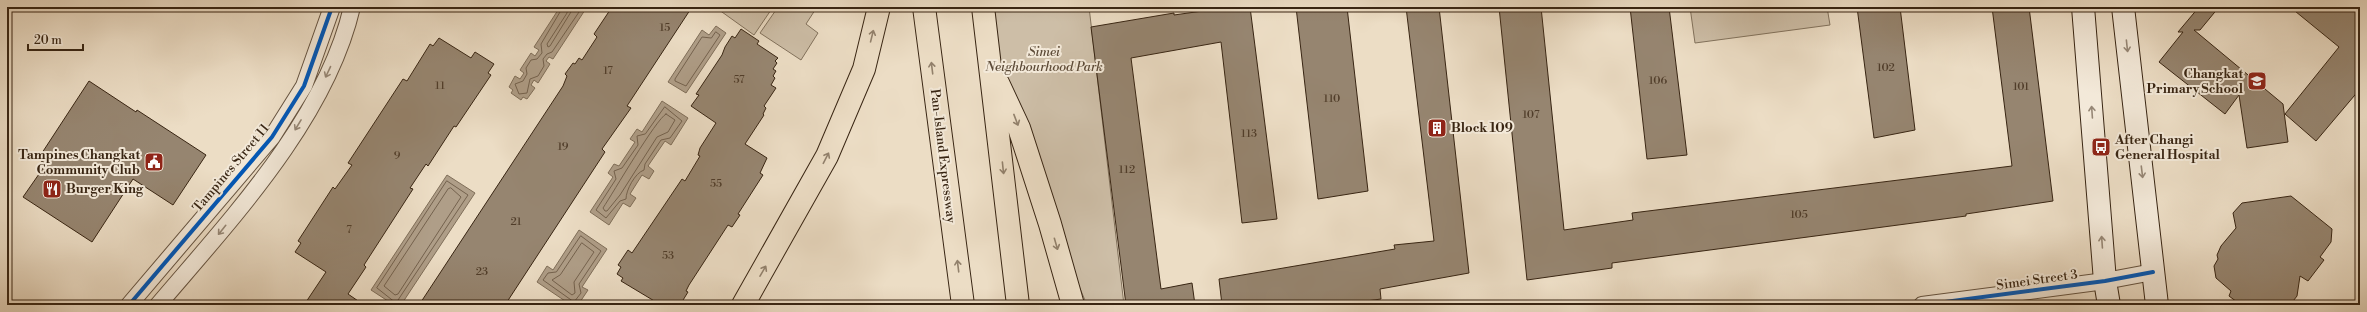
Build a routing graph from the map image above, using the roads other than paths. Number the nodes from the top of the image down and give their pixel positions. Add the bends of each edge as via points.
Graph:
1 (332, 7) edge
2 (352, 7) edge
3 (879, 7) edge
4 (924, 7) edge
5 (983, 7) edge
6 (2083, 7) edge
7 (2123, 7) edge
8 (992, 73) junction
9 (2153, 272) junction
10 (2105, 281) junction
11 (129, 305) edge
12 (158, 305) edge
13 (743, 305) edge
14 (963, 305) edge
15 (1018, 305) edge
16 (1073, 305) edge
17 (1922, 305) edge
18 (2109, 305) edge
19 (2156, 305) edge

1 - 11 street, Tampines Street 11 via 304,86 272,137
2 -> 12 street, Tampines Street 11 via 346,33 318,92 275,164
13 -> 3 highway via 827,156 864,69
14 -> 4 highway, Pan-Island Expressway
5 - 8 highway
10 -> 6 main road
7 -> 9 main road
8 -> 15 highway
8 -> 16 highway via 1019,128
9 - 10 street, Simei Street 3
9 - 19 main road
10 - 17 street, Simei Street 3
10 - 18 main road

